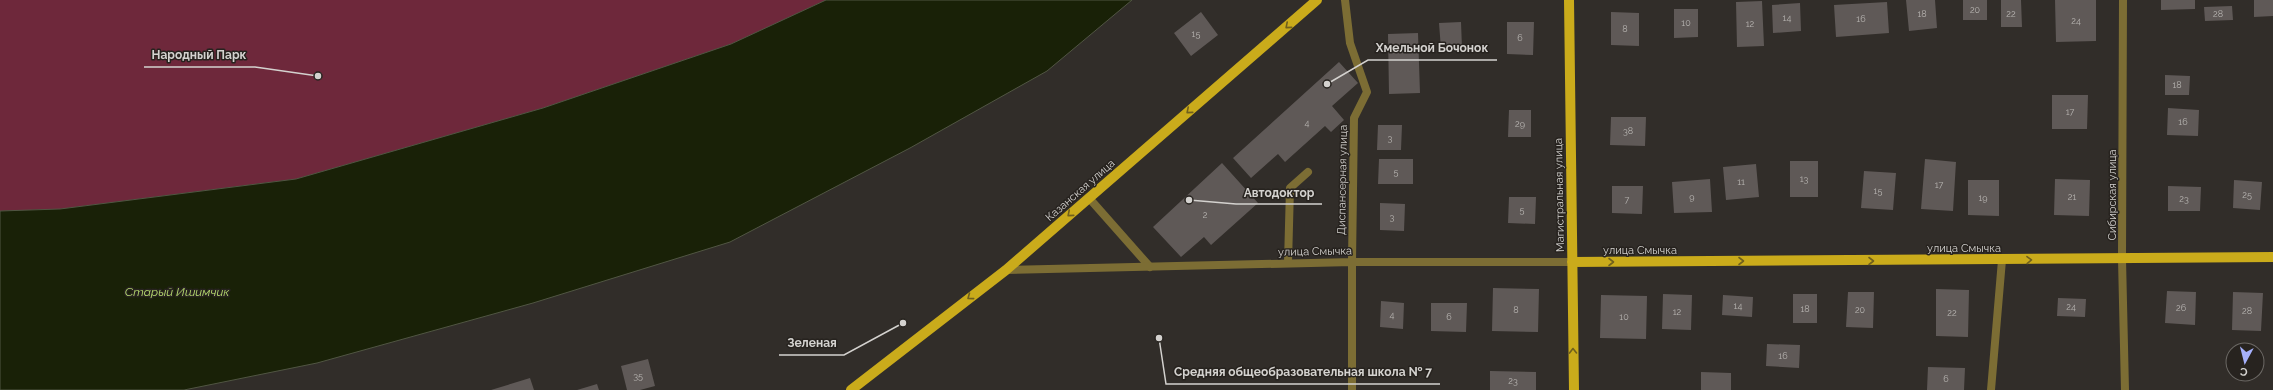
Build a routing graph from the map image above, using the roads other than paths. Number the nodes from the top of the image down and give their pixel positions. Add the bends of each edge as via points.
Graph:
1 (1317, 0) edge
2 (1345, 0) edge
3 (1569, 0) edge
4 (2123, 0) edge
5 (1308, 172) dead end
6 (1089, 198) junction
7 (2273, 257) edge
8 (2122, 258) junction
9 (2002, 260) junction
10 (1352, 262) junction
11 (1572, 262) junction
12 (1288, 263) junction
13 (1150, 267) junction
14 (1006, 270) junction
15 (851, 390) edge
16 (1352, 390) edge
17 (1574, 390) edge
18 (1991, 390) edge
19 (2125, 390) edge

1 -> 6 main road, Казанская улица
2 - 10 street, Диспансерная улица via 1350,43 1367,92 1354,118
3 - 11 main road, Магистральная улица
4 - 8 street, Сибирская улица
5 - 12 street via 1290,188
6 - 13 street
6 -> 14 main road, Казанская улица
7 - 8 main road, улица Смычка
9 -> 8 main road, улица Смычка
8 - 19 street, Сибирская улица
11 -> 9 main road, улица Смычка
9 - 18 street
10 - 11 street, улица Смычка
10 - 12 street, улица Смычка
10 - 16 street, Диспансерная улица
17 -> 11 main road, Магистральная улица
12 - 13 street, улица Смычка
13 - 14 street, улица Смычка
14 -> 15 main road, Казанская улица

